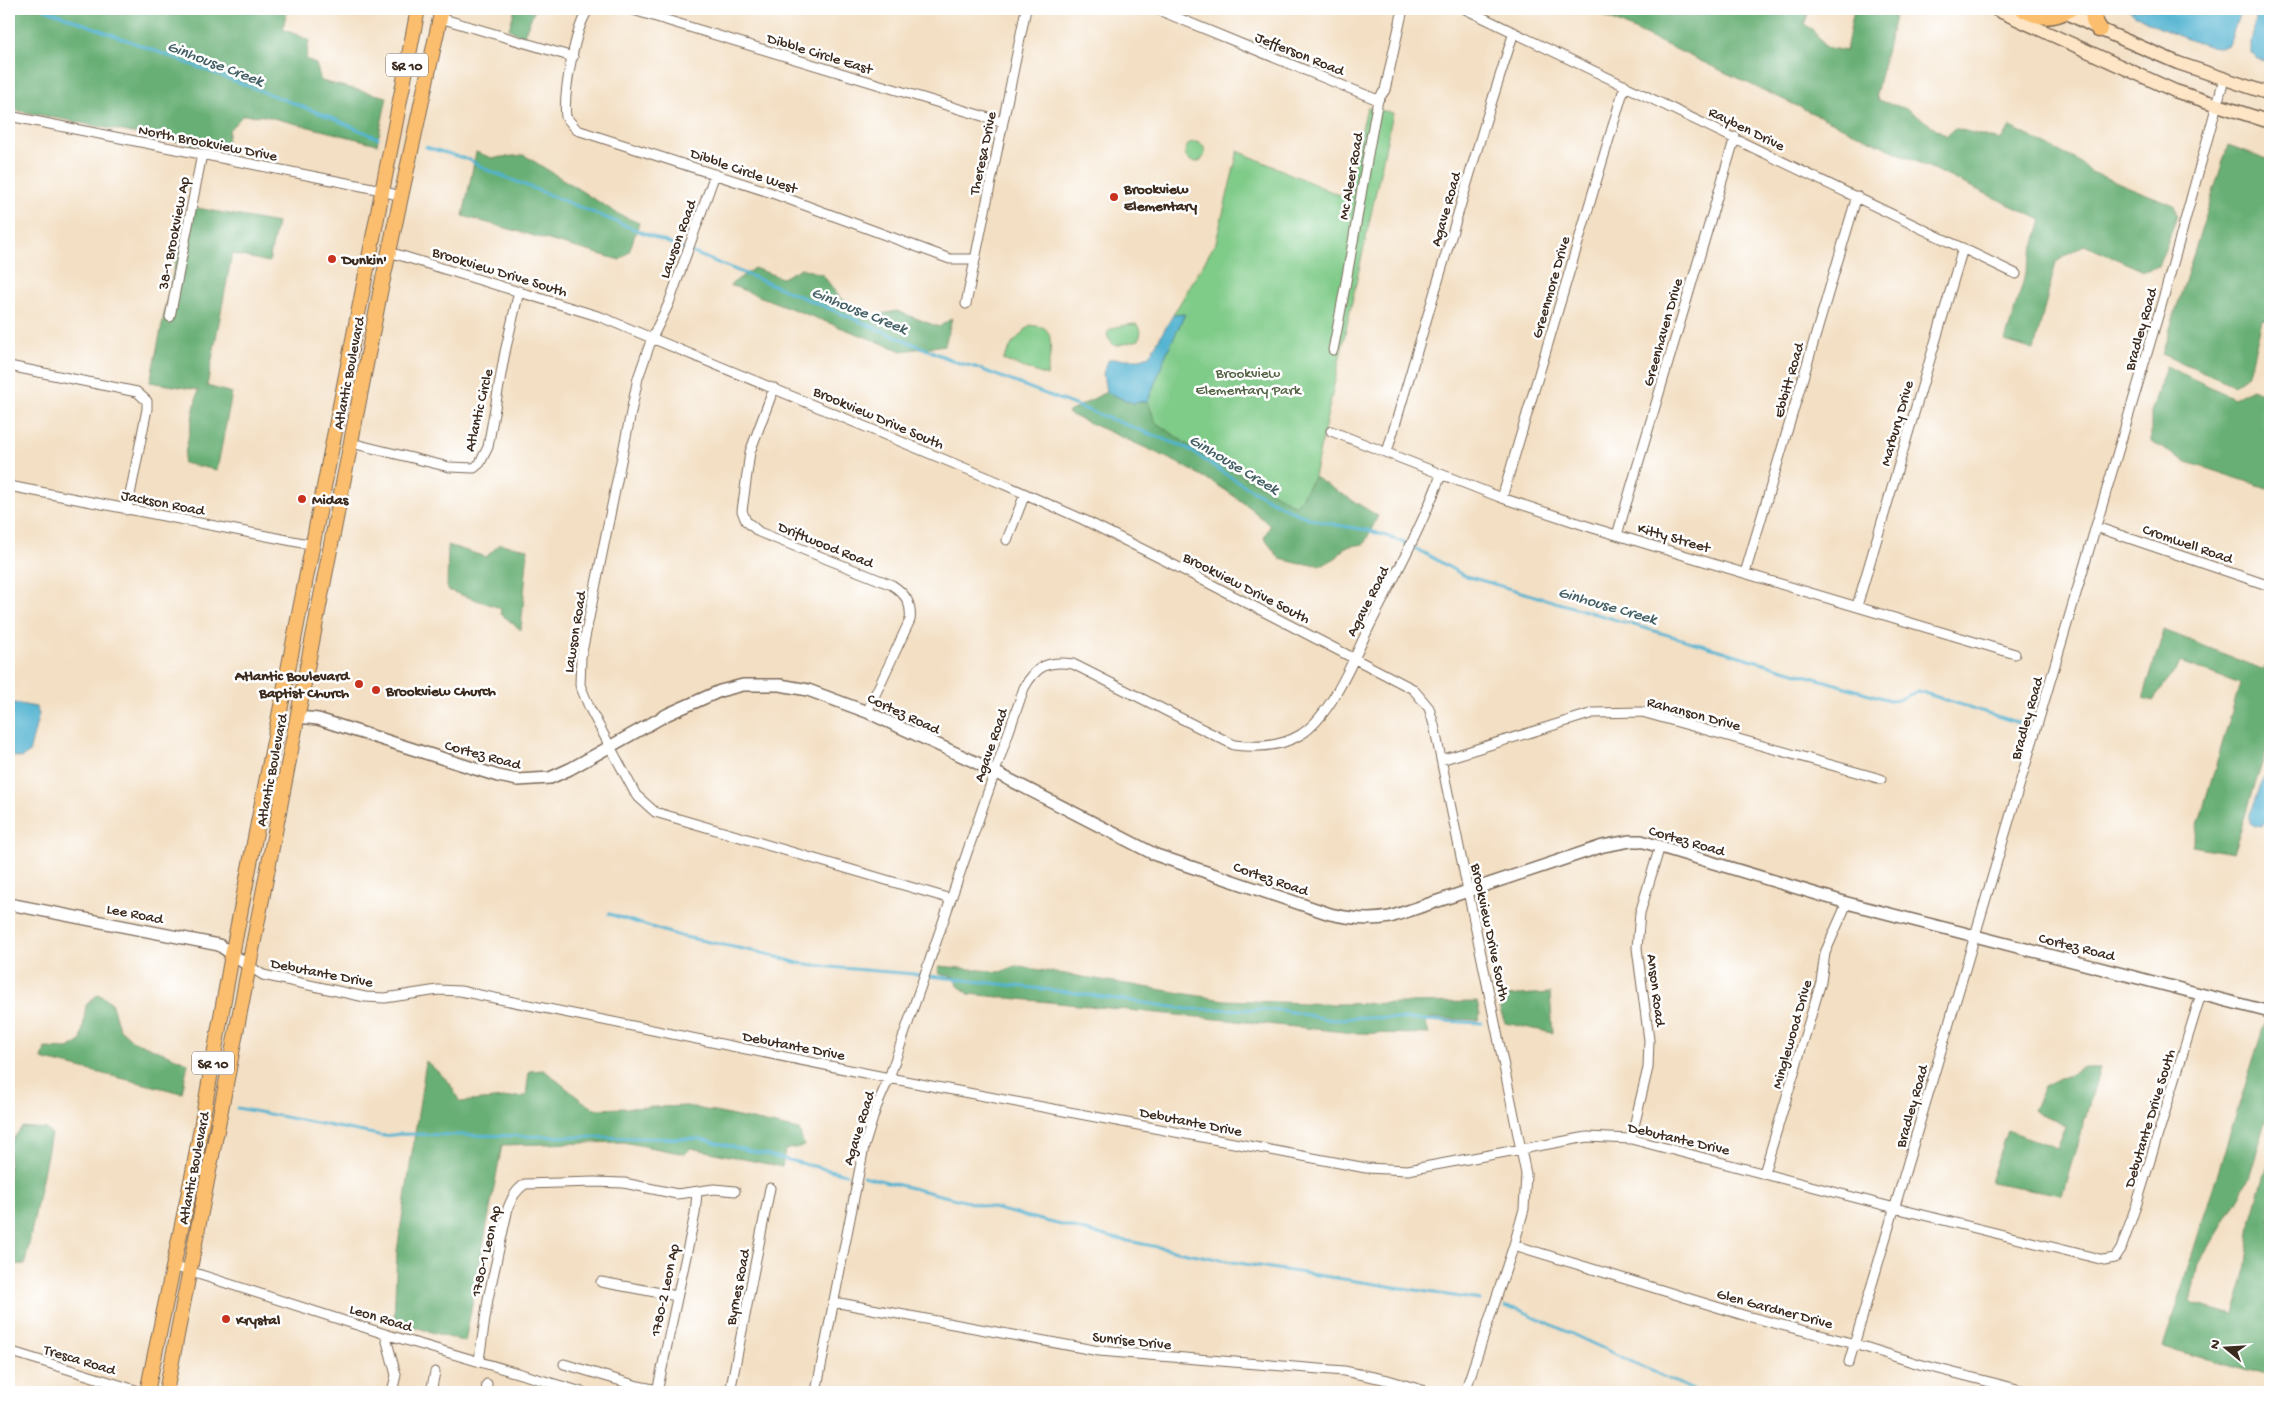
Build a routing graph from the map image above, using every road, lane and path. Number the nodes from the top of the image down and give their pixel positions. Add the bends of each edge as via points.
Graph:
1 (418, 9) edge
2 (589, 9) edge
3 (630, 9) edge
4 (1026, 9) edge
5 (1156, 9) edge
6 (1403, 9) edge
7 (1466, 9) edge
8 (1995, 9) edge
9 (2024, 9) edge
10 (2092, 9) edge
11 (2064, 10) edge
12 (441, 14) edge
13 (2099, 29) junction
14 (1514, 32) junction
15 (573, 57) junction
16 (2224, 79) junction
17 (1625, 85) junction
18 (2270, 94) edge
19 (1378, 100) junction
20 (2216, 105) junction
21 (9, 116) edge
22 (1002, 122) junction
23 (2270, 122) edge
24 (1735, 137) junction
25 (202, 154) junction
26 (715, 174) junction
27 (382, 191) junction
28 (400, 196) junction
29 (1857, 196) junction
30 (1963, 248) junction
31 (389, 252) junction
32 (974, 259) junction
33 (2016, 274) dead end
34 (519, 291) junction
35 (966, 304) dead end
36 (170, 317) dead end
37 (652, 338) junction
38 (1332, 350) dead end
39 (9, 366) edge
40 (774, 388) junction
41 (339, 411) junction
42 (1331, 432) dead end
43 (351, 443) junction
44 (1387, 452) junction
45 (1441, 475) junction
46 (9, 486) edge
47 (1025, 494) junction
48 (1502, 498) junction
49 (127, 510) junction
50 (2096, 527) junction
51 (1617, 535) junction
52 (1007, 540) dead end
53 (313, 545) junction
54 (1745, 573) junction
55 (2270, 586) edge
56 (1857, 606) junction
57 (2015, 654) dead end
58 (1354, 657) junction
59 (285, 687) junction
60 (867, 712) junction
61 (279, 715) junction
62 (298, 717) junction
63 (292, 745) junction
64 (610, 745) junction
65 (1441, 760) junction
66 (995, 774) junction
67 (1881, 779) dead end
68 (1660, 846) junction
69 (1469, 892) junction
70 (951, 899) junction
71 (1847, 903) junction
72 (9, 904) edge
73 (1977, 935) junction
74 (232, 954) junction
75 (249, 966) junction
76 (2201, 994) junction
77 (2270, 1012) edge
78 (889, 1078) junction
79 (1631, 1139) junction
80 (1520, 1149) junction
81 (1764, 1173) junction
82 (770, 1188) dead end
83 (736, 1192) dead end
84 (697, 1193) junction
85 (1895, 1208) junction
86 (1514, 1245) junction
87 (2121, 1249) joint
88 (173, 1266) junction
89 (190, 1272) junction
90 (601, 1282) dead end
91 (677, 1296) junction
92 (834, 1302) junction
93 (385, 1334) junction
94 (1855, 1344) junction
95 (9, 1351) edge
96 (480, 1360) junction
97 (1849, 1362) dead end
98 (564, 1364) dead end
99 (435, 1372) dead end
100 (658, 1391) edge
101 (142, 1392) edge
102 (147, 1392) edge
103 (166, 1392) edge
104 (392, 1392) edge
105 (431, 1392) edge
106 (582, 1392) edge
107 (730, 1392) edge
108 (816, 1392) edge
109 (1429, 1392) edge
110 (1466, 1392) edge
111 (2029, 1392) edge

1 - 27 highway, Atlantic Boulevard / SR 10
2 - 15 street via 583,16
3 - 22 street, Dibble Circle East
4 - 22 street, Theresa Drive
5 - 19 street, Jefferson Road
6 - 19 street, Mc Aleer Road via 1385,90
7 - 14 street, Rayben Drive
8 - 20 main road via 2121,68
9 - 11 highway via 2049,17
10 - 13 highway
11 - 13 main road
12 - 15 street
12 - 28 highway, Atlantic Boulevard / SR 10
13 - 16 main road
14 - 17 street, Rayben Drive
14 - 44 street, Agave Road
15 - 26 street, Dibble Circle West via 565,108 566,117 577,130
16 - 18 main road
16 - 20 street, Bradley Road
17 - 24 street, Rayben Drive
17 - 48 street, Greenmore Drive
19 - 38 street, Mc Aleer Road
20 - 23 main road
20 - 50 street, Bradley Road
21 - 25 street, North Brookview Drive
22 - 32 street, Theresa Drive
24 - 29 street, Rayben Drive
24 - 51 street, Greenhaven Drive
25 - 27 street, North Brookview Drive
25 - 36 street, 38-1 Brookview Ap
26 - 32 street, Dibble Circle West via 950,259
26 - 37 street, Lawson Road via 669,303
27 - 28 street, North Brookview Drive
27 - 41 highway, Atlantic Boulevard / SR 10
28 - 31 highway, Atlantic Boulevard / SR 10
29 - 30 street, Rayben Drive
29 - 54 street, Ebbitt Road
30 - 33 street, Rayben Drive
30 - 56 street, Marbury Drive
31 - 34 street, Brookview Drive South
31 - 43 highway, Atlantic Boulevard / SR 10
32 - 35 street, Theresa Drive
34 - 37 street, Brookview Drive South via 601,317
34 - 43 street, Atlantic Circle via 488,447 480,463 474,468 449,467
37 - 40 street, Brookview Drive South
37 - 64 street, Lawson Road via 627,424 579,674 583,695
39 - 49 street via 137,392 147,401
40 - 47 street, Brookview Drive South
40 - 60 street, Driftwood Road via 750,452 742,511 746,521 759,532 892,585 906,596 910,604 910,620
41 - 43 highway via 345,423 343,440
41 - 53 highway, Atlantic Boulevard / SR 10
42 - 44 street, Kitty Street
43 - 62 highway, Atlantic Boulevard / SR 10
44 - 45 street, Kitty Street
45 - 48 street, Kitty Street
45 - 58 street, Agave Road via 1418,532
46 - 49 street, Jackson Road
47 - 52 street
47 - 58 street, Brookview Drive South via 1084,520
48 - 51 street, Kitty Street
49 - 53 street, Jackson Road
50 - 55 street, Cromwell Road
50 - 73 street, Bradley Road
51 - 54 street, Kitty Street
53 - 59 highway, Atlantic Boulevard / SR 10
54 - 56 street, Kitty Street
56 - 57 street, Kitty Street
58 - 65 street, Brookview Drive South via 1413,689 1428,708
58 - 66 street, Agave Road via 1329,704 1302,734 1274,745 1255,747 1234,744 1210,734 1073,664 1059,662 1043,666 1032,674 1024,688
59 - 61 highway, Atlantic Boulevard / SR 10
59 - 62 highway via 292,698 290,715
60 - 64 street, Cortez Road via 808,690 780,685 743,686 690,703
60 - 66 street, Cortez Road
61 - 63 highway via 285,718 285,737
61 - 74 highway, Atlantic Boulevard / SR 10
62 - 63 highway, Atlantic Boulevard / SR 10
62 - 64 street, Cortez Road via 318,719 518,780 550,778
63 - 75 highway, Atlantic Boulevard / SR 10
64 - 70 street, Lawson Road via 636,795 655,812
65 - 67 street, Rahanson Drive via 1593,713 1642,712
65 - 69 street, Brookview Drive South
66 - 69 street, Cortez Road via 1156,855 1353,920 1390,917
66 - 70 street, Agave Road
68 - 69 street, Cortez Road via 1641,841 1620,842
68 - 71 street, Cortez Road
68 - 79 street, Anson Road via 1640,913 1638,948 1649,1040 1648,1068
69 - 80 street, Brookview Drive South
70 - 78 street, Agave Road
71 - 73 street, Cortez Road
71 - 81 street, Minglewood Drive via 1825,953 1821,982
72 - 74 street, Lee Road via 219,945
73 - 76 street, Cortez Road
73 - 85 street, Bradley Road
74 - 75 street, Lee Road
74 - 88 highway, Atlantic Boulevard / SR 10
75 - 78 street, Debutante Drive via 263,975 365,997 460,991
75 - 89 highway, Atlantic Boulevard / SR 10
76 - 77 street, Cortez Road
76 - 87 street, Debutante Drive South
78 - 80 street, Debutante Drive via 1366,1168 1408,1170
78 - 92 street, Agave Road via 864,1147
79 - 80 street, Debutante Drive via 1588,1137
79 - 81 street, Debutante Drive
80 - 86 street, Brookview Drive South via 1526,1189
81 - 85 street, Debutante Drive
82 - 107 street, Byrnes Road
83 - 84 street, 1780-1 Leon Ap via 714,1189
84 - 91 street, 1780-2 Leon Ap
84 - 96 street, 1780-1 Leon Ap via 677,1194 594,1182 525,1184 519,1188 508,1208 488,1299
85 - 87 street, Debutante Drive via 2104,1260 2115,1258
85 - 94 street, Bradley Road
86 - 94 street, Glen Gardner Drive via 1743,1315
86 - 110 street, Brookview Drive South
88 - 89 street, Leon Road
88 - 102 highway, Atlantic Boulevard / SR 10
89 - 93 street, Leon Road
89 - 103 highway, Atlantic Boulevard / SR 10
90 - 91 street
91 - 100 street, 1780-2 Leon Ap
92 - 108 street, Agave Road
92 - 109 street, Sunrise Drive via 1099,1351 1344,1372
93 - 96 street, Leon Road
93 - 104 street via 396,1375
94 - 97 street, Bradley Road
94 - 111 street, Glen Gardner Drive
95 - 101 street, Tresca Road
96 - 106 street, Leon Road
98 - 100 street
99 - 105 street

